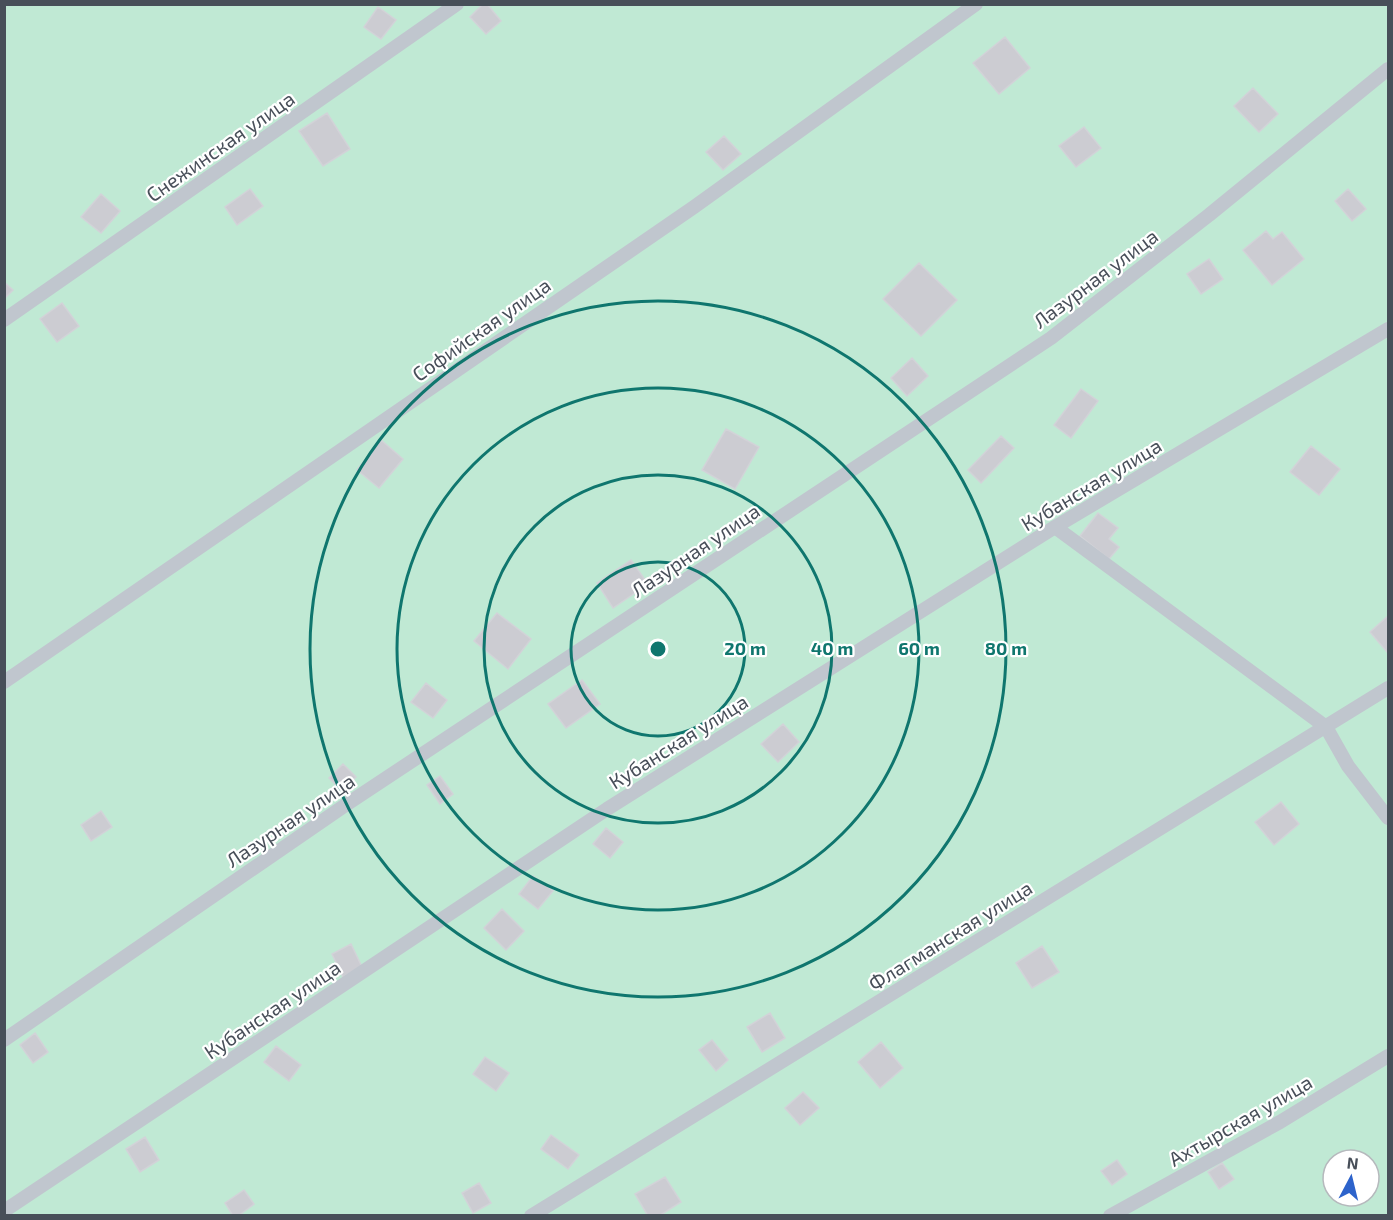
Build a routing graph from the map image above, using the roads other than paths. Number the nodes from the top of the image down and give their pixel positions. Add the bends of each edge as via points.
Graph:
1 (457, 4) edge
2 (976, 4) edge
3 (1389, 69) edge
4 (4, 320) edge
5 (1389, 329) edge
6 (1055, 527) junction
7 (4, 682) edge
8 (1389, 688) edge
9 (1326, 727) junction
10 (1389, 818) edge
11 (4, 1040) edge
12 (1389, 1056) edge
13 (4, 1211) edge
14 (531, 1215) edge
15 (1110, 1215) edge

1 - 4 lane, Снежинская улица
2 - 7 lane, Софийская улица via 694,207
3 - 11 lane, Лазурная улица via 1051,338 347,804
5 - 6 lane, Кубанская улица
6 - 9 lane
6 - 13 lane, Кубанская улица via 607,809
8 - 9 lane, Флагманская улица
9 - 10 lane via 1347,766
9 - 14 lane, Флагманская улица
12 - 15 lane, Ахтырская улица via 1280,1122

